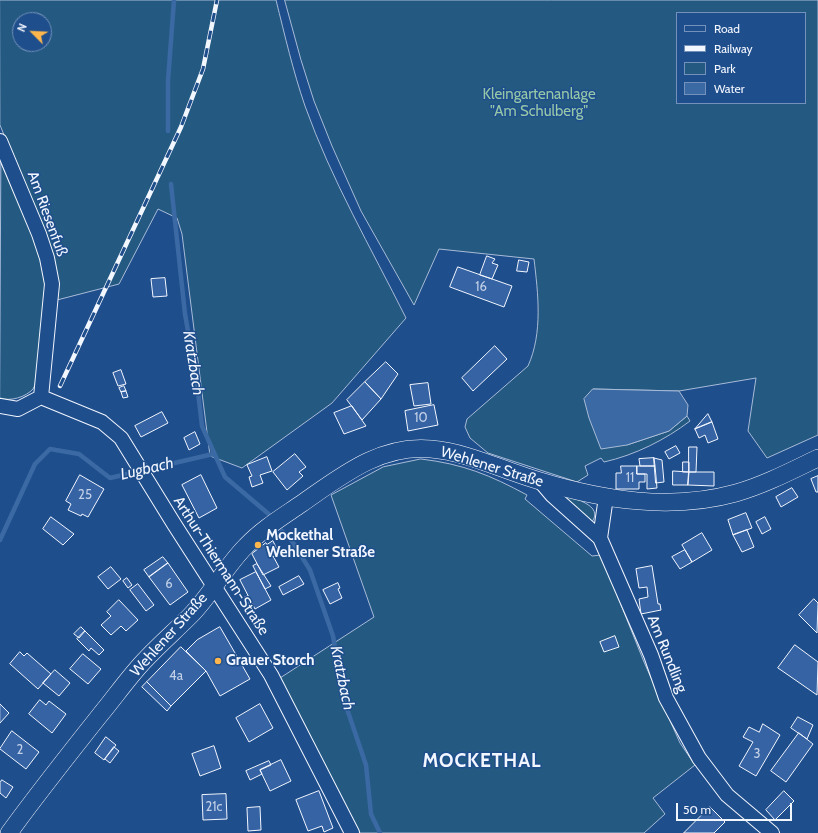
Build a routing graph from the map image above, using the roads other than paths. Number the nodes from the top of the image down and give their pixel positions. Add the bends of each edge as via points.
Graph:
1 (0, 141) edge
2 (41, 397) junction
3 (0, 406) edge
4 (818, 458) edge
5 (541, 482) junction
6 (606, 497) junction
7 (600, 538) junction
8 (214, 585) junction
9 (9, 833) edge
10 (352, 833) edge
11 (772, 833) edge

1 - 2 street, Am Riesenfuß via 39,234 52,284
2 - 3 street via 18,409
2 - 8 street, Arthur-Thiermann-Straße via 102,422 122,438
4 - 6 street, Wehlener Straße via 736,493 690,502 638,502
5 - 6 street, Wehlener Straße
5 - 7 street, Am Rundling
5 - 8 street, Wehlener Straße via 452,452 430,448 395,451 351,470 267,527 246,545
6 - 7 street
7 - 11 street, Am Rundling via 651,655 666,698 699,758 727,794
8 - 9 street, Wehlener Straße via 193,614 143,662
8 - 10 street, Arthur-Thiermann-Straße via 278,686

